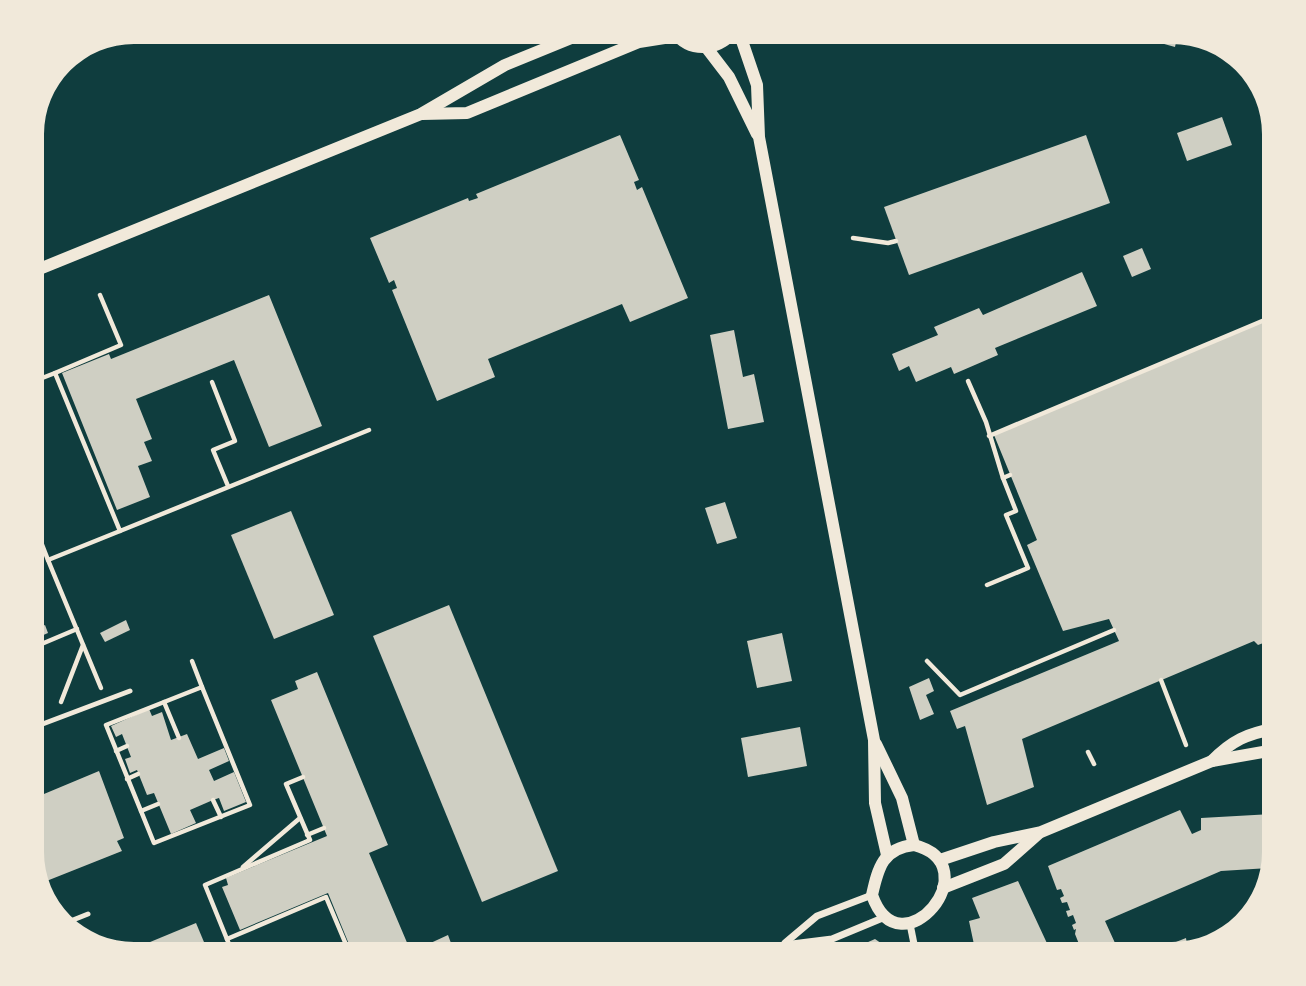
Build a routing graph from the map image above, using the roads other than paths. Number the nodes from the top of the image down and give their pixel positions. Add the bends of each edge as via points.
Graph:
1 (557, 44) edge
2 (634, 44) edge
3 (690, 44) edge
4 (714, 44) edge
5 (743, 44) edge
6 (706, 47) junction
7 (421, 114) junction
8 (759, 137) junction
9 (44, 267) edge
10 (130, 691) dead end
11 (44, 724) edge
12 (1262, 731) edge
13 (873, 740) junction
14 (1262, 752) edge
15 (1212, 761) junction
16 (1041, 832) junction
17 (914, 845) junction
18 (887, 855) junction
19 (940, 860) junction
20 (943, 888) junction
21 (872, 895) junction
22 (88, 914) dead end
23 (885, 917) junction
24 (74, 920) edge
25 (910, 924) junction
26 (787, 942) edge
27 (808, 942) edge
28 (914, 942) edge

1 - 7 street via 505,65
2 - 7 street via 467,113
3 - 6 street
4 - 6 street
5 - 8 street via 757,85
6 - 8 street via 729,77
7 - 9 street
8 - 13 street
10 - 11 lane
12 - 15 street via 1229,744
13 - 17 street via 902,798
13 - 18 street via 875,803
14 - 15 street
15 - 16 street
16 - 19 street
16 - 20 street via 1004,863
17 - 18 street
17 - 19 street
18 - 21 street
19 - 20 street
20 - 25 street via 931,912
21 - 23 street
21 - 26 street via 817,916
22 - 24 lane
23 - 25 street
23 - 27 street via 832,939
25 - 28 street

